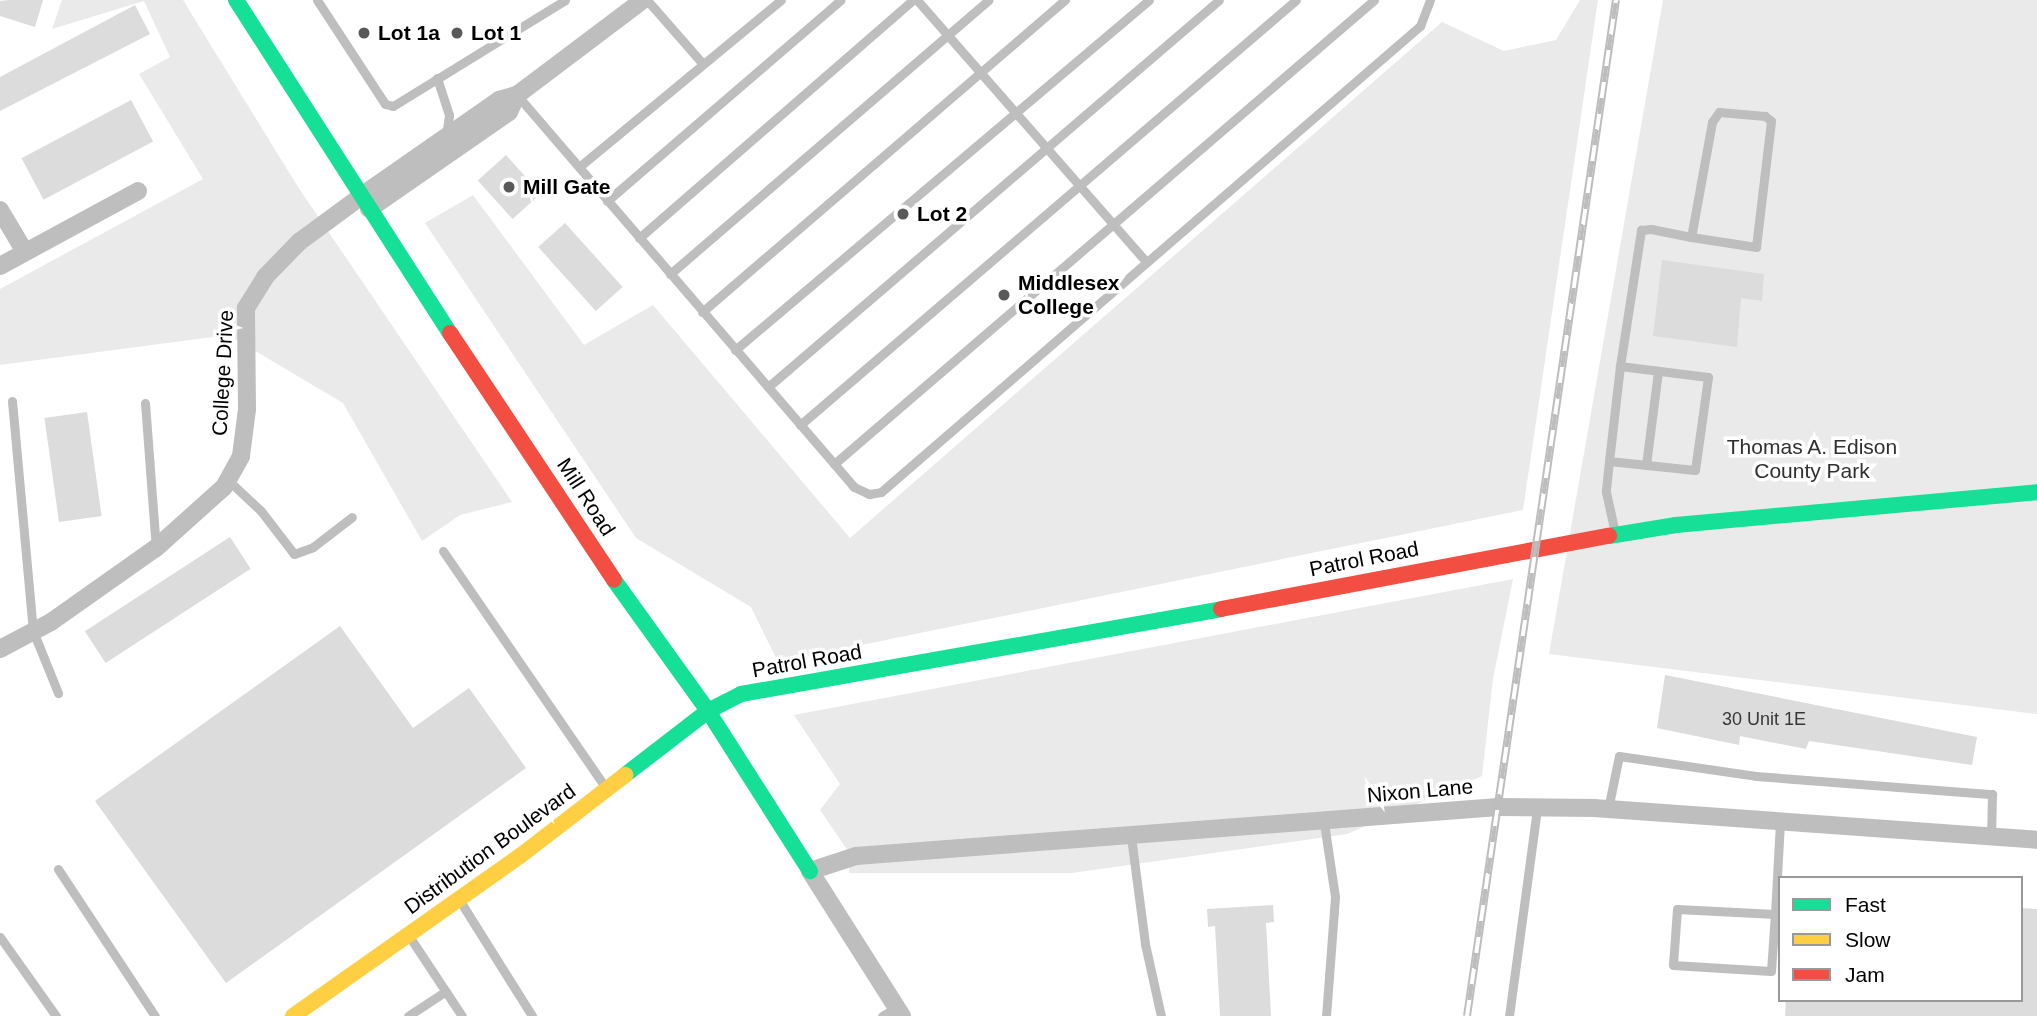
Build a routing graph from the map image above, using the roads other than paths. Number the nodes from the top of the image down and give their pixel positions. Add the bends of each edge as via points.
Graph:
1 (236, 0) edge
2 (317, 0) edge
3 (565, 0) edge
4 (645, 0) edge
5 (781, 0) edge
6 (841, 0) edge
7 (915, 0) edge
8 (988, 0) edge
9 (1065, 0) edge
10 (1149, 0) edge
11 (1219, 0) edge
12 (1296, 0) edge
13 (1374, 0) edge
14 (1430, 0) edge
15 (948, 35) junction
16 (703, 64) junction
17 (981, 72) junction
18 (437, 78) junction
19 (517, 95) junction
20 (1014, 113) junction
21 (482, 121) junction
22 (446, 137) junction
23 (1046, 149) junction
24 (579, 167) junction
25 (1078, 185) junction
26 (138, 191) dead end
27 (607, 201) junction
28 (365, 203) junction
29 (0, 210) edge
30 (1111, 223) junction
31 (1691, 237) junction
32 (639, 238) junction
33 (25, 252) junction
34 (1146, 262) junction
35 (0, 266) edge
36 (670, 274) junction
37 (702, 312) junction
38 (735, 350) junction
39 (1620, 366) junction
40 (1658, 371) junction
41 (768, 387) junction
42 (12, 401) dead end
43 (145, 403) dead end
44 (800, 425) junction
45 (1609, 461) junction
46 (834, 464) junction
47 (1646, 465) junction
48 (228, 480) junction
49 (2037, 492) edge
50 (352, 517) dead end
51 (1615, 535) junction
52 (156, 548) junction
53 (443, 551) dead end
54 (33, 631) junction
55 (0, 649) edge
56 (58, 693) dead end
57 (708, 711) junction
58 (607, 789) junction
59 (1538, 808) junction
60 (1608, 809) junction
61 (1780, 822) junction
62 (1324, 823) junction
63 (1131, 837) junction
64 (1991, 837) junction
65 (2037, 840) edge
66 (58, 869) dead end
67 (810, 871) junction
68 (459, 899) junction
69 (1775, 914) junction
70 (408, 935) junction
71 (0, 937) edge
72 (446, 991) junction
73 (894, 1013) edge
74 (56, 1016) edge
75 (155, 1016) edge
76 (293, 1016) edge
77 (408, 1016) edge
78 (462, 1016) edge
79 (532, 1016) edge
80 (1161, 1016) edge
81 (1326, 1016) edge
82 (1510, 1016) edge

1 - 28 street, Mill Road
2 - 18 lane via 385,104 393,106
3 - 18 lane
4 - 16 lane
4 - 19 street
5 - 16 lane
6 - 27 lane
7 - 15 lane
7 - 32 lane
8 - 15 lane
9 - 17 lane
10 - 20 lane
11 - 23 lane
12 - 25 lane
13 - 30 lane
14 - 34 lane via 1420,26
15 - 17 lane
15 - 36 lane
16 - 24 lane
17 - 20 lane
17 - 37 lane
18 - 22 lane via 446,98
19 - 21 street via 499,100
19 - 24 lane
20 - 23 lane
20 - 38 lane
21 - 22 street
21 - 28 street
22 - 28 street
23 - 25 lane
23 - 41 lane
24 - 27 lane
25 - 30 lane
25 - 44 lane
26 - 33 street
27 - 32 lane
28 - 48 street, College Drive via 299,242 253,293 246,318 247,409 241,456
28 - 57 street, Mill Road via 610,575
29 - 33 street
30 - 34 lane
30 - 46 lane
31 - 31 lane via 1756,247 1771,121 1765,116 1719,112 1712,122
31 - 39 lane via 1642,230
32 - 36 lane
33 - 35 street
34 - 46 lane via 881,492 869,494 854,487
36 - 37 lane
37 - 38 lane
38 - 41 lane
39 - 40 lane
39 - 45 lane
40 - 47 lane
40 - 47 lane via 1708,377 1695,470
41 - 44 lane
42 - 54 lane
43 - 52 lane
44 - 46 lane
45 - 47 lane
45 - 51 lane via 1606,492
48 - 50 lane via 261,511 294,554 313,547
48 - 52 street, College Drive
49 - 51 street, Patrol Road
51 - 57 street, Patrol Road via 741,694
52 - 54 street, College Drive
53 - 58 lane
54 - 55 street, College Drive
54 - 56 lane
57 - 58 street, Distribution Boulevard
57 - 67 street, Mill Road
58 - 68 street, Distribution Boulevard
59 - 60 street, Nixon Lane
59 - 62 street, Nixon Lane via 1498,807
59 - 82 lane
60 - 61 street, Nixon Lane
60 - 64 lane via 1619,755 1756,776 1992,794
61 - 64 street, Nixon Lane
61 - 69 lane
62 - 63 street, Nixon Lane
62 - 81 lane via 1335,897
63 - 67 street, Nixon Lane via 856,856
63 - 80 lane via 1145,944
64 - 65 street, Nixon Lane
66 - 75 lane
67 - 73 street, Mill Road
68 - 70 street, Distribution Boulevard
68 - 79 lane
69 - 69 lane via 1771,971 1673,965 1677,909
70 - 72 lane
70 - 76 street, Distribution Boulevard
71 - 74 lane
72 - 77 lane
72 - 78 lane

